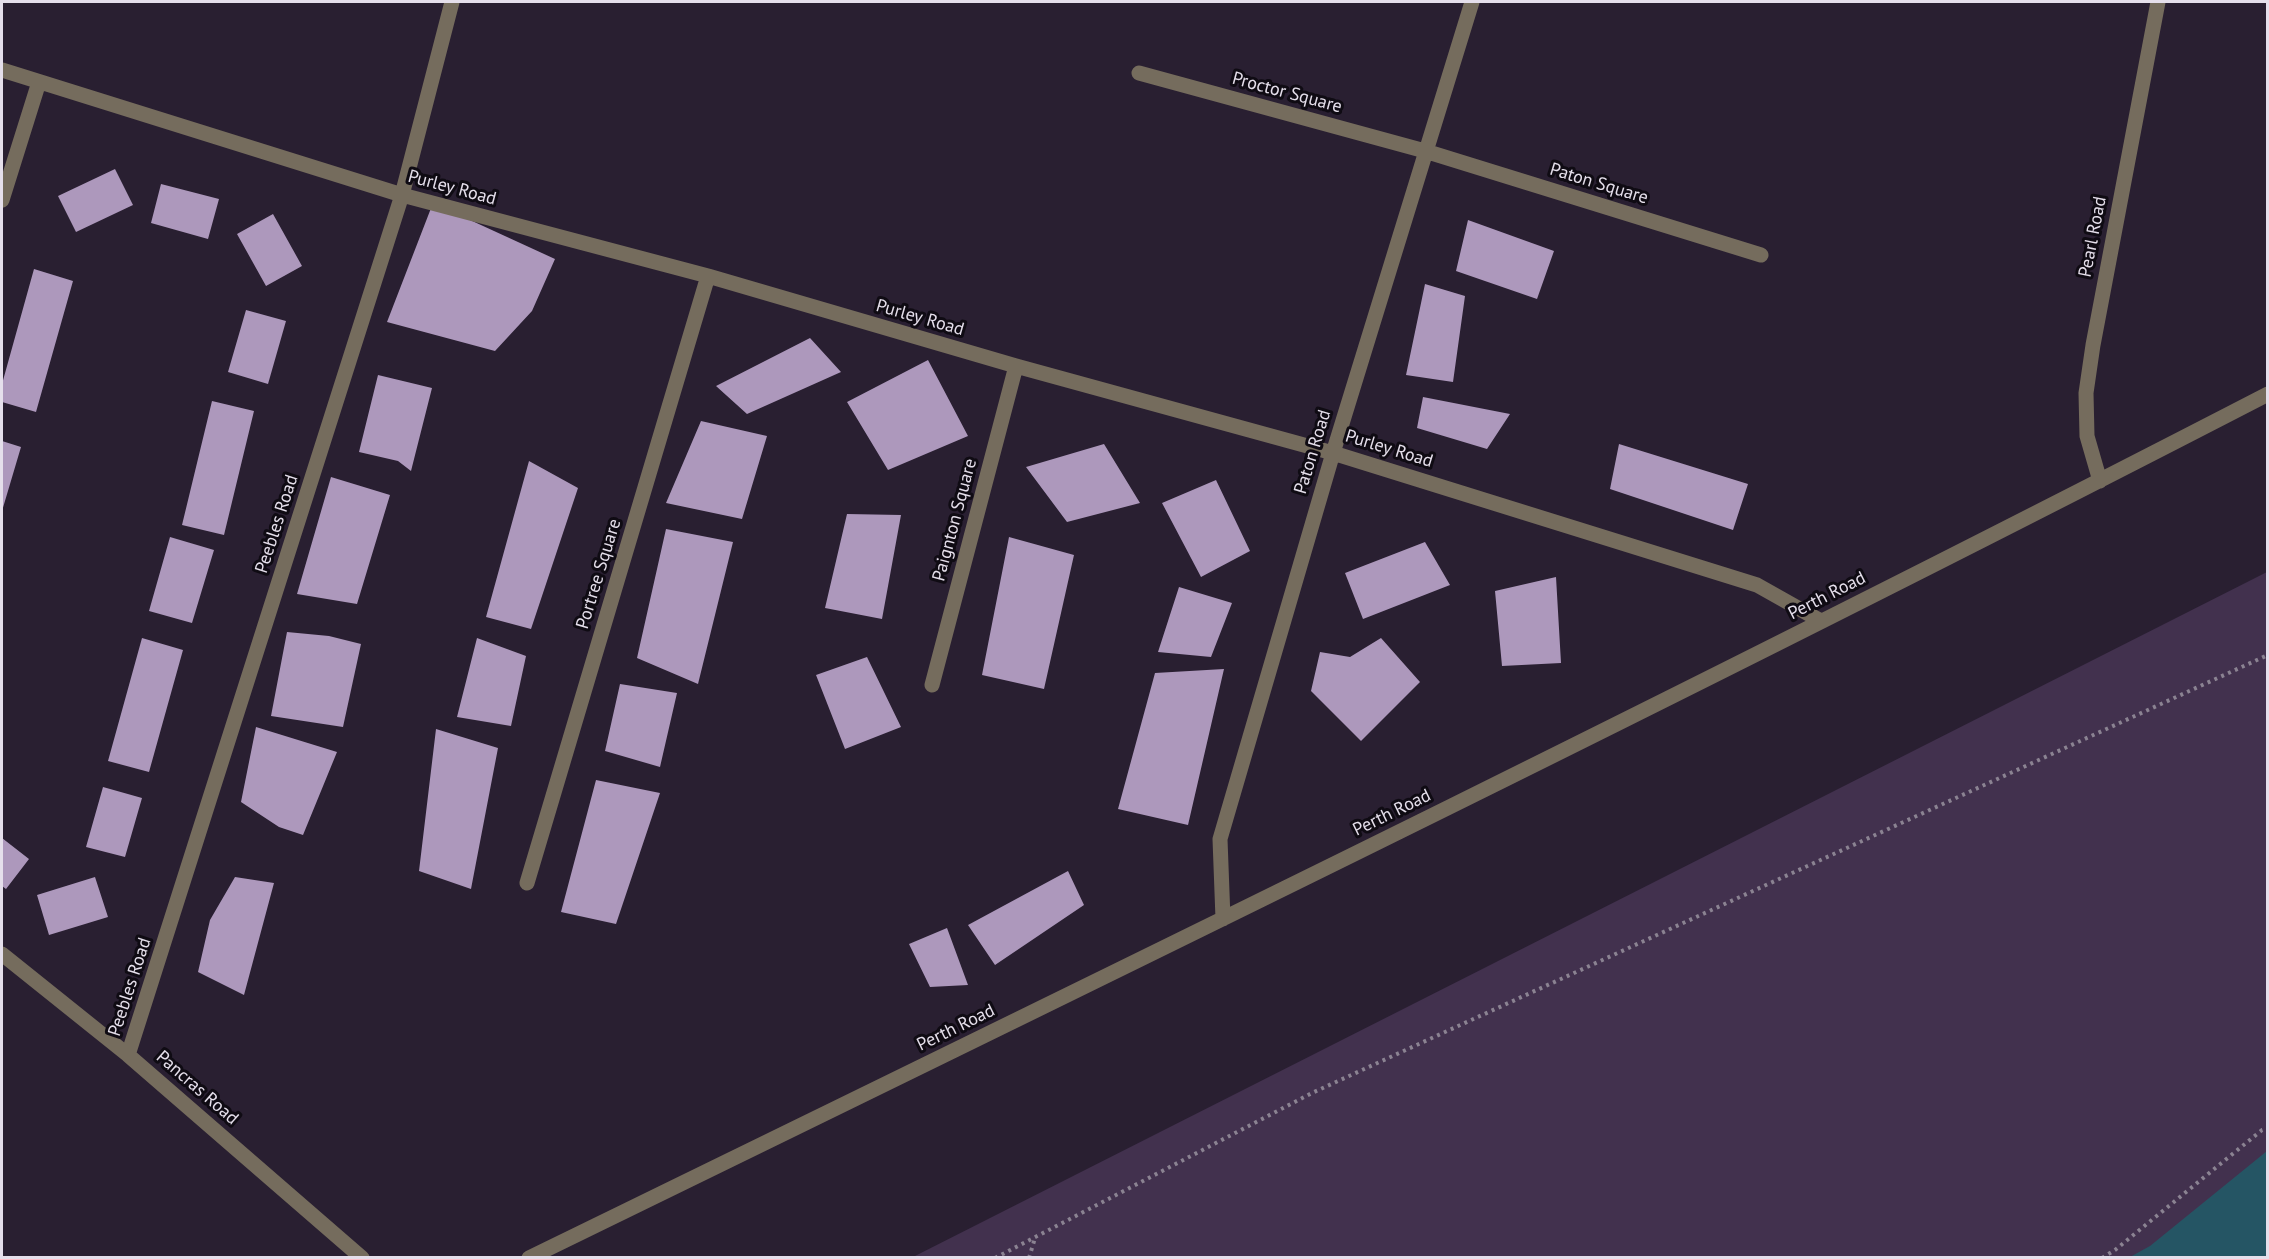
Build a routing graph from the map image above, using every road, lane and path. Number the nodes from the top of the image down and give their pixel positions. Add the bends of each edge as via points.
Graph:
1 (452, 2) edge
2 (1472, 2) edge
3 (2158, 2) edge
4 (2, 70) edge
5 (1139, 74) dead end
6 (39, 82) junction
7 (1425, 151) junction
8 (402, 195) junction
9 (2, 200) edge
10 (1761, 255) dead end
11 (708, 276) junction
12 (1016, 366) junction
13 (2268, 394) edge
14 (1334, 453) junction
15 (2100, 481) junction
16 (1821, 621) junction
17 (2268, 655) edge
18 (932, 685) dead end
19 (527, 883) dead end
20 (1223, 919) junction
21 (2, 954) edge
22 (129, 1055) junction
23 (2268, 1128) edge
24 (1035, 1237) junction
25 (362, 1257) edge
26 (529, 1257) edge
27 (995, 1257) edge
28 (1029, 1257) edge
29 (2102, 1257) edge

1 - 8 street, Peebles Road
2 - 7 street, Paton Road
3 - 15 street, Pearl Road via 2086,393 2087,436
4 - 6 street, Purley Road
5 - 7 street, Proctor Square
6 - 8 street, Purley Road
6 - 9 street
7 - 10 street, Paton Square
7 - 14 street, Paton Road
8 - 11 street, Purley Road
8 - 22 street, Peebles Road
11 - 12 street, Purley Road
11 - 19 street, Portree Square
12 - 14 street, Purley Road
12 - 18 street, Paignton Square
13 - 15 street, Perth Road
14 - 16 street, Purley Road via 1757,585
14 - 20 street, Paton Road via 1220,838
15 - 16 street, Perth Road
16 - 20 street, Perth Road
17 - 24 path via 1312,1093
20 - 26 street, Perth Road
21 - 22 street, Pancras Road
22 - 25 street, Pancras Road
23 - 29 path
24 - 27 path
24 - 28 path

